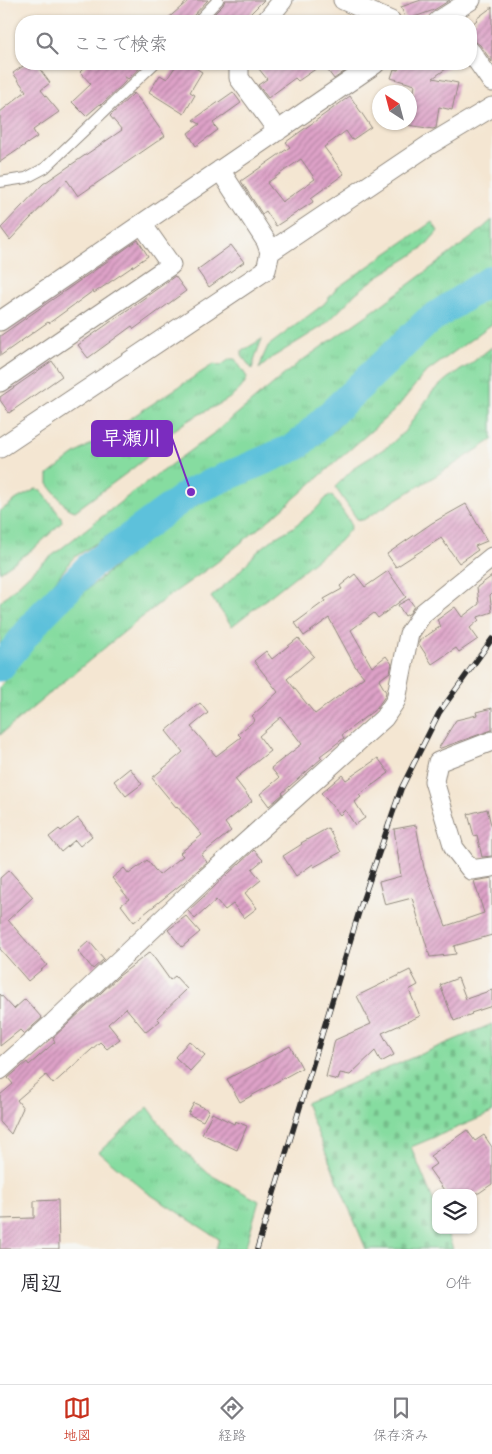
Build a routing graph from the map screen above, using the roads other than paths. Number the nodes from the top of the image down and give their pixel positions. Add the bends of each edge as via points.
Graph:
1 (218, 0) edge
2 (283, 0) edge
3 (343, 0) edge
4 (471, 0) edge
5 (204, 15) edge
6 (271, 15) edge
7 (377, 15) edge
8 (451, 15) edge
9 (477, 61) edge
10 (148, 70) edge
11 (239, 70) edge
12 (366, 70) edge
13 (492, 82) edge
14 (492, 107) edge
15 (278, 131) junction
16 (220, 170) junction
17 (0, 182) edge
18 (142, 224) junction
19 (270, 252) junction
20 (0, 321) edge
21 (0, 382) edge
22 (0, 448) edge
23 (492, 557) edge
24 (492, 741) edge
25 (492, 867) edge
26 (0, 1070) edge

1 - 5 lane
2 - 6 street
3 - 7 street
4 - 8 street
9 - 13 street
10 - 17 lane via 45,168 26,178
11 - 15 street via 239,78
12 - 15 street
14 - 19 street via 429,145
15 - 16 street
16 - 18 street
16 - 19 street
18 - 20 street
18 - 21 street via 171,265
19 - 22 street via 266,270
23 - 26 street via 423,613 409,634 396,700 384,718
24 - 25 street via 438,762 434,781 454,848 471,870

